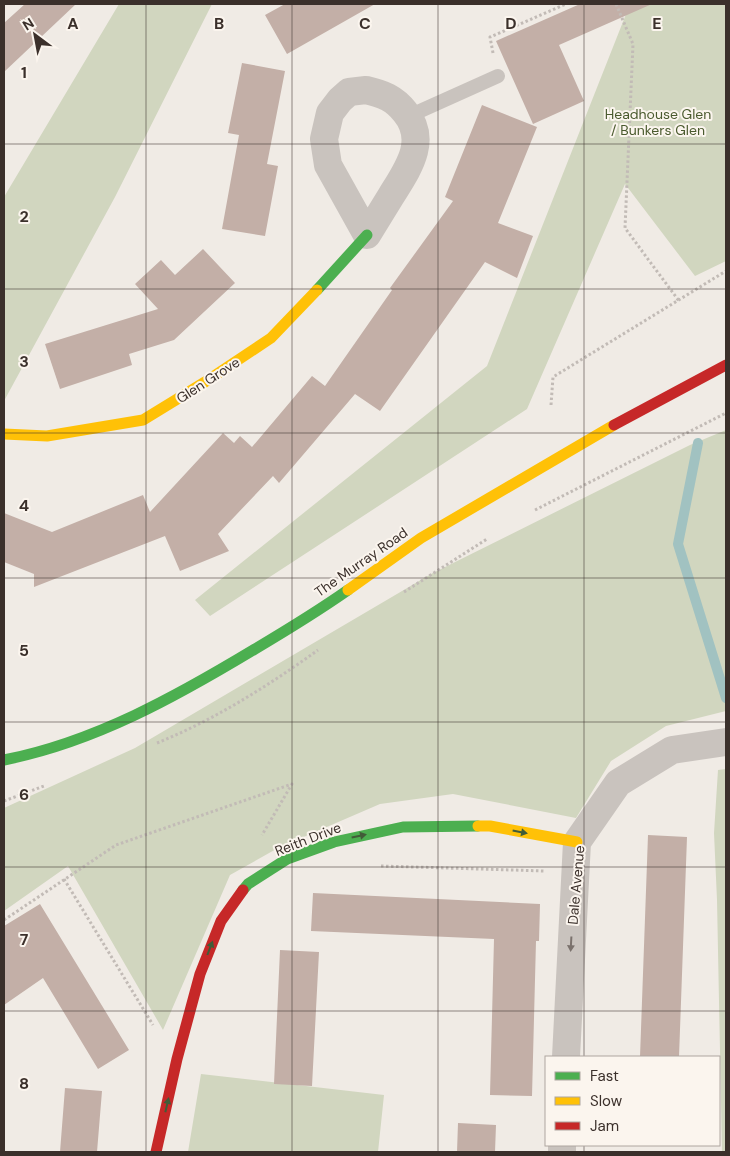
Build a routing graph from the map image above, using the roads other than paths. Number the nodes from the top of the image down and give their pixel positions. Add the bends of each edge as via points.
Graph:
1 (498, 76) road end
2 (409, 116) junction
3 (367, 235) junction
4 (726, 365) edge
5 (4, 434) edge
6 (726, 742) edge
7 (4, 760) edge
8 (577, 842) junction
9 (566, 1056) edge
10 (156, 1152) edge

1 - 2 lane
2 - 3 street, Glen Grove via 415,148 410,165
2 - 3 street via 398,103 383,94 366,90 349,92 330,113 324,139 328,165
3 - 5 street, Glen Grove via 271,338 143,420 47,436
4 - 7 street, The Murray Road via 592,438 422,538 324,606 222,669 140,714 35,754
6 - 8 street, Dale Avenue via 672,750 618,783
8 -> 9 street, Dale Avenue
10 -> 8 street, Reith Drive via 200,974 221,921 248,884 287,859 334,842 403,828 490,826

